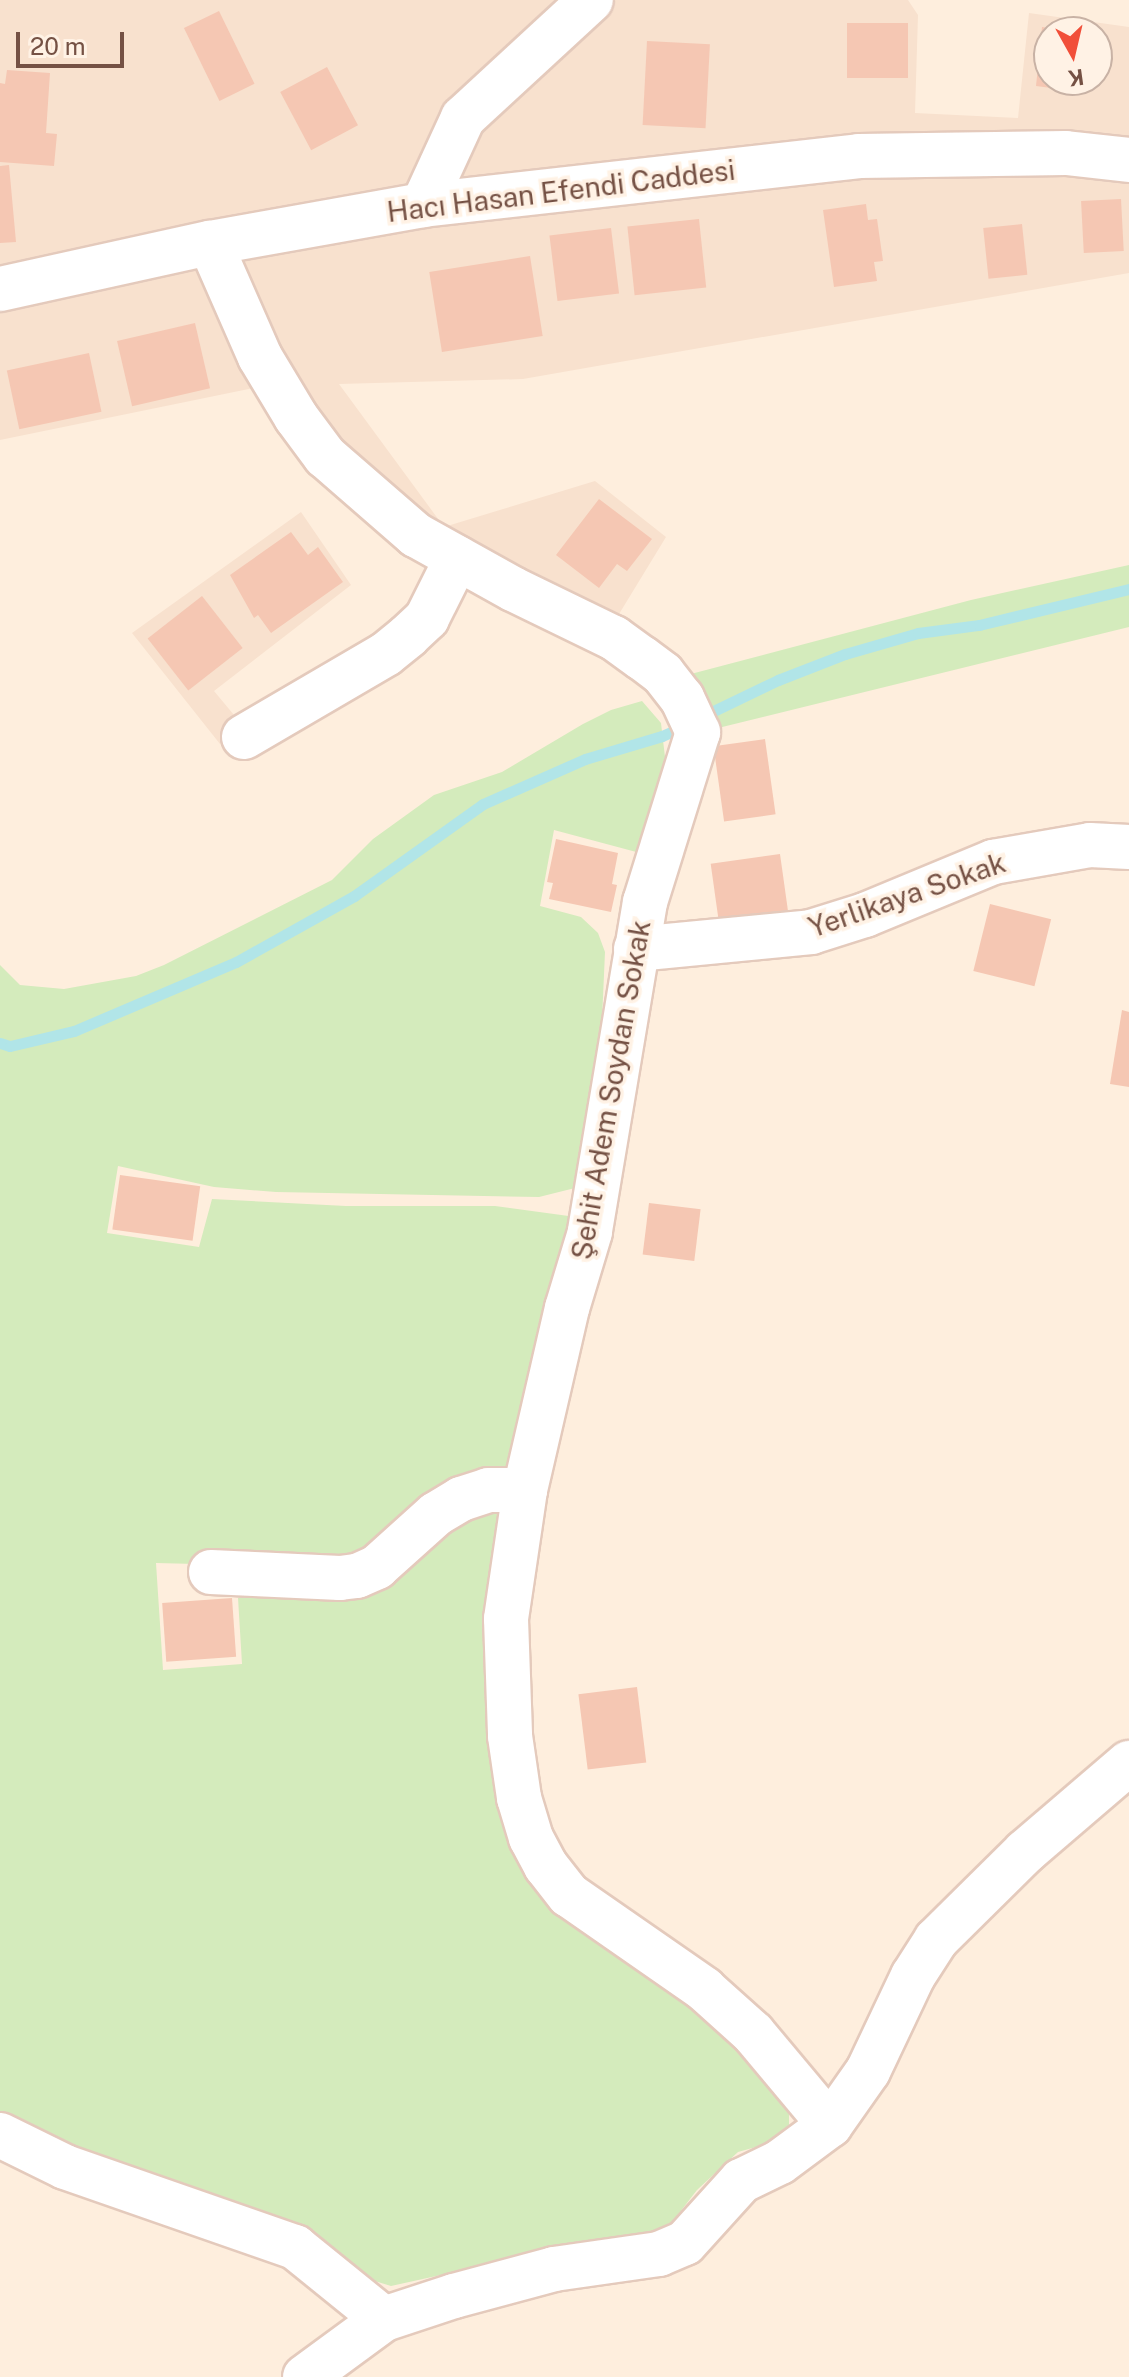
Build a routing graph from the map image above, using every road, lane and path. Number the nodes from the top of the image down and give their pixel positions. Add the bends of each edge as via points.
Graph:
1 (591, 0) edge
2 (1129, 160) edge
3 (423, 205) junction
4 (210, 243) junction
5 (0, 289) edge
6 (457, 558) junction
7 (244, 737) dead end
8 (1129, 847) edge
9 (636, 949) junction
10 (525, 1490) junction
11 (211, 1572) dead end
12 (1129, 1763) edge
13 (830, 2125) junction
14 (0, 2135) edge
15 (384, 2319) junction
16 (305, 2377) edge

1 - 3 street via 463,118
2 - 3 street, Hacı Hasan Efendi Caddesi via 1066,153 859,156
3 - 4 street, Hacı Hasan Efendi Caddesi
4 - 5 street, Hacı Hasan Efendi Caddesi
4 - 6 street, Şehit Adem Soydan Sokak via 260,357 325,456 416,535
6 - 7 street via 427,618 408,636
6 - 9 street, Şehit Adem Soydan Sokak via 614,638 642,658 682,698 698,732 652,872
8 - 9 street, Yerlikaya Sokak via 1090,845 993,862 811,932
9 - 10 street, Şehit Adem Soydan Sokak via 590,1232
10 - 11 street via 488,1490 461,1499 436,1514 377,1567 357,1576
10 - 13 street, Şehit Adem Soydan Sokak via 507,1606 505,1685 519,1798 531,1838 569,1895 704,1989 753,2033
12 - 13 street via 1025,1852 936,1940 868,2071
13 - 15 street via 791,2156 741,2181 685,2243 659,2254 554,2269
14 - 15 street via 65,2167 295,2247
15 - 16 street

